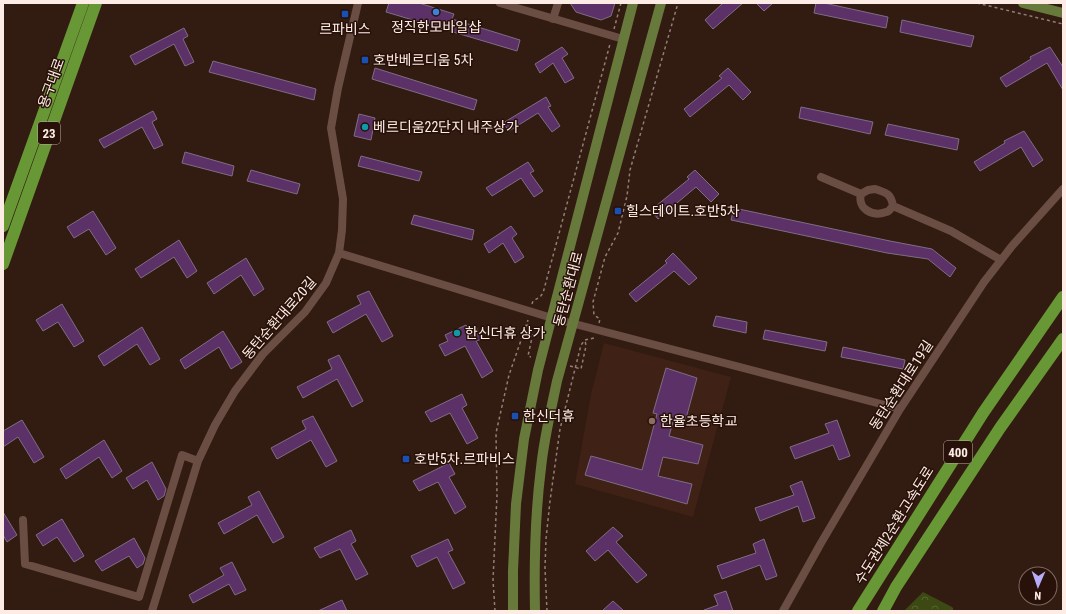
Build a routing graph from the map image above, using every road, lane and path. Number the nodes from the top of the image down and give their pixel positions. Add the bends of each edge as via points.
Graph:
1 (83, 3) edge
2 (96, 3) edge
3 (358, 3) edge
4 (500, 3) edge
5 (558, 3) edge
6 (620, 3) edge
7 (633, 3) edge
8 (660, 3) edge
9 (678, 3) edge
10 (977, 3) edge
11 (1023, 3) edge
12 (1063, 13) edge
13 (553, 19) junction
14 (1063, 24) edge
15 (612, 36) junction
16 (623, 39) junction
17 (821, 177) dead end
18 (1063, 189) edge
19 (861, 194) junction
20 (894, 206) junction
21 (3, 226) edge
22 (339, 252) junction
23 (1001, 260) junction
24 (3, 264) edge
25 (1063, 297) edge
26 (533, 301) dead end
27 (552, 318) junction
28 (600, 320) dead end
29 (573, 323) junction
30 (594, 338) dead end
31 (1063, 339) edge
32 (585, 340) junction
33 (528, 356) dead end
34 (581, 369) dead end
35 (900, 409) junction
36 (198, 461) junction
37 (23, 520) dead end
38 (152, 611) edge
39 (495, 611) edge
40 (514, 611) edge
41 (535, 611) edge
42 (547, 611) edge
43 (783, 611) edge
44 (858, 611) edge
45 (883, 611) edge

1 - 21 highway, 용구대로 / 23
2 - 24 highway, 용구대로 / 23
3 - 22 street, 동탄순환대로20길 via 331,128 342,199
4 - 13 street
5 - 13 street
6 - 15 path
7 - 16 main road, 동탄순환대로
8 - 29 main road, 동탄순환대로
9 - 28 path via 630,170 628,196 618,233 605,257 592,302 594,315
10 - 14 path
11 - 12 main road
13 - 15 street
15 - 16 street
15 - 26 path via 543,293
16 - 27 main road, 동탄순환대로
17 - 19 street
18 - 23 street, 동탄순환대로19길
19 - 20 street via 875,189 888,194
19 - 20 street via 860,204 865,210 875,213 887,212
20 - 23 street via 951,231
22 - 27 street
22 - 36 street, 동탄순환대로20길 via 326,284 305,312 263,354 235,391 214,424
23 - 35 street, 동탄순환대로19길
25 - 44 highway, 수도권제2순환고속도로 / 400 via 983,413
27 - 29 street
27 - 40 main road, 동탄순환대로 via 524,439 516,504
29 - 35 street
29 - 41 main road, 동탄순환대로 via 550,412 541,466 536,531
30 - 32 path
31 - 45 highway, 400 via 996,434
32 - 34 path
32 - 42 path via 581,345 560,429 556,456 546,539
33 - 39 path via 533,333 530,326 526,325 509,375 496,433 498,495 493,580
35 - 43 street, 동탄순환대로19길
36 - 37 street via 182,455 139,597 25,564
36 - 38 street, 동탄순환대로20길

